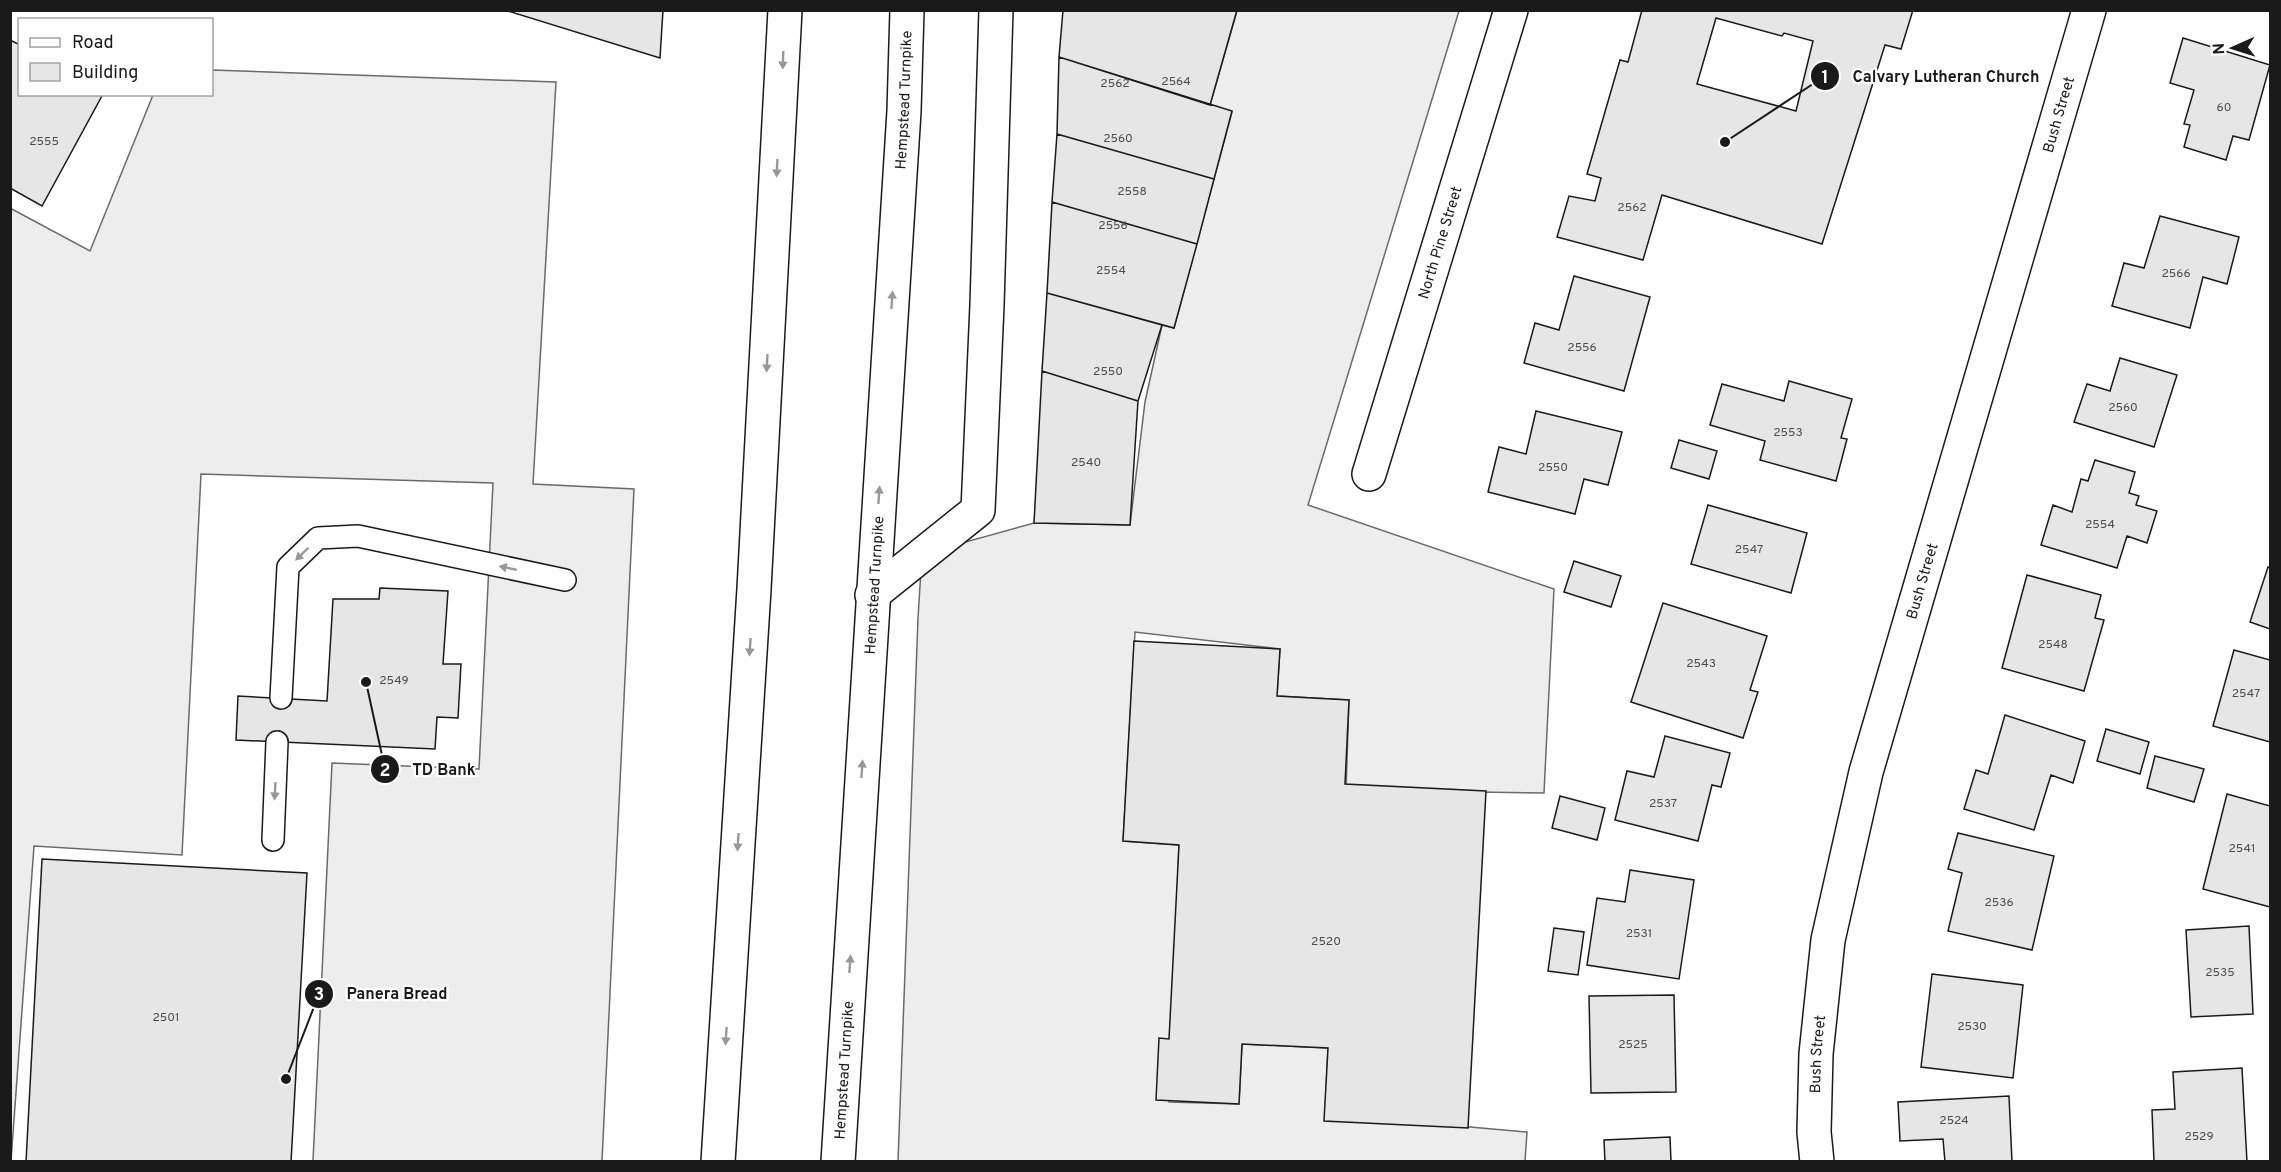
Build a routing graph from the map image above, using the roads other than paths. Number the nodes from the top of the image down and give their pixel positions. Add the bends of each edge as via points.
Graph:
1 (785, 10) edge
2 (898, 10) edge
3 (907, 10) edge
4 (996, 10) edge
5 (1511, 10) edge
6 (2089, 10) edge
7 (904, 111) junction
8 (1369, 474) dead end
9 (565, 580) dead end
10 (872, 595) junction
11 (281, 698) dead end
12 (277, 742) dead end
13 (273, 840) dead end
14 (718, 1161) edge
15 (837, 1161) edge
16 (1817, 1161) edge

1 -> 14 main road via 755,577
2 - 7 main road
3 - 7 main road, Hempstead Turnpike
4 - 10 main road via 978,510
5 - 8 main road, North Pine Street
6 - 16 main road, Bush Street via 1866,772 1828,940 1816,1054
10 -> 7 main road, Hempstead Turnpike
9 -> 11 lane via 358,536 318,538 288,567
15 -> 10 main road, Hempstead Turnpike
12 -> 13 lane

